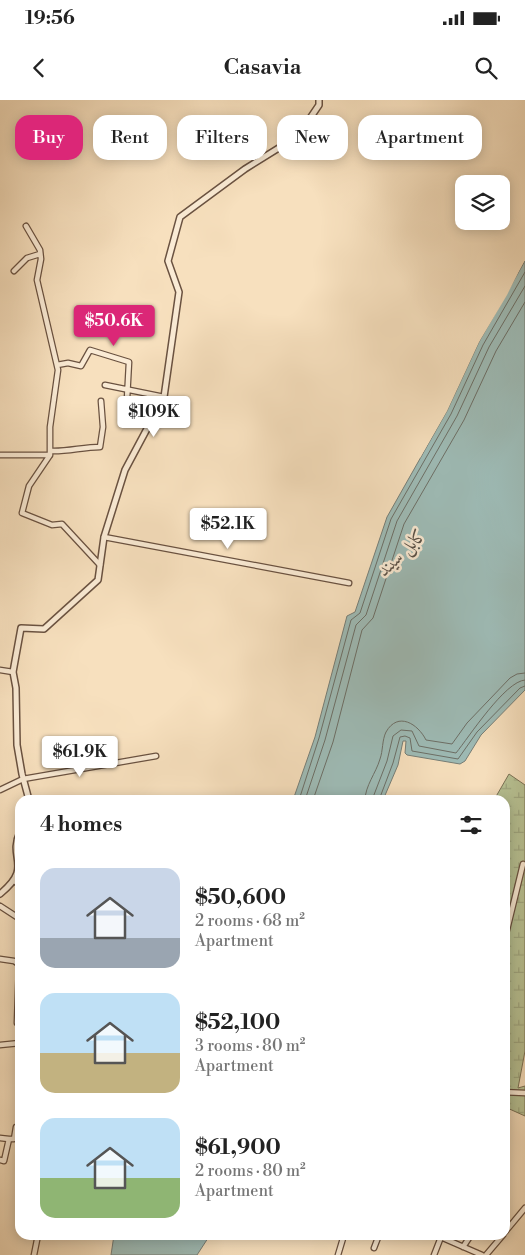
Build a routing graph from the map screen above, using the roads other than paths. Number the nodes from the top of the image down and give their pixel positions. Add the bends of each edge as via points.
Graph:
1 (319, 100) edge
2 (26, 226) dead end
3 (40, 254) junction
4 (14, 270) dead end
5 (57, 365) junction
6 (105, 385) dead end
7 (127, 389) junction
8 (164, 396) junction
9 (127, 399) dead end
10 (101, 401) dead end
11 (50, 453) junction
12 (0, 455) edge
13 (104, 537) junction
14 (100, 565) junction
15 (349, 583) dead end
16 (0, 670) edge
17 (13, 672) junction
18 (156, 756) dead end
19 (23, 779) junction
20 (0, 790) edge
21 (28, 795) edge
22 (523, 864) dead end
23 (15, 878) edge
24 (14, 881) joint
25 (0, 894) edge
26 (0, 906) edge
27 (15, 916) edge
28 (510, 917) edge
29 (0, 959) edge
30 (15, 962) edge
31 (15, 1043) edge
32 (0, 1044) edge
33 (510, 1092) edge
34 (525, 1093) edge
35 (15, 1134) edge
36 (0, 1138) edge
37 (9, 1139) junction
38 (0, 1160) edge
39 (525, 1208) edge
40 (510, 1227) edge
41 (37, 1240) edge
42 (342, 1240) edge
43 (377, 1240) edge
44 (440, 1240) edge
45 (450, 1240) edge
46 (468, 1240) edge
47 (499, 1240) edge
48 (463, 1247) junction
49 (374, 1248) dead end
50 (34, 1255) edge
51 (338, 1255) edge
52 (434, 1255) edge
53 (482, 1255) edge
54 (486, 1255) edge

1 - 8 street via 298,136 245,169 180,217 168,261 179,292
2 - 3 street
3 - 4 street via 27,258
3 - 5 street via 37,280
5 - 7 street via 81,366 90,350 129,362
5 - 11 street
6 - 7 street
7 - 8 street
7 - 9 street
8 - 13 street via 125,470
10 - 11 street via 103,427 100,448 83,447
11 - 12 street
11 - 14 street via 29,486 22,513 52,525 62,524
13 - 14 street
13 - 15 street
14 - 17 street via 98,580 44,629 21,628
16 - 17 street
17 - 19 street
18 - 19 street
19 - 20 street
19 - 21 street
22 - 28 street
23 - 24 street
24 - 25 street
26 - 27 street
29 - 30 street
31 - 32 street
33 - 34 street
35 - 37 street via 14,1140
36 - 37 street
37 - 38 street via 4,1161
39 - 40 street
41 - 50 street
42 - 51 street
43 - 49 street
44 - 52 street
45 - 48 street
46 - 48 street
47 - 54 street
48 - 53 street

